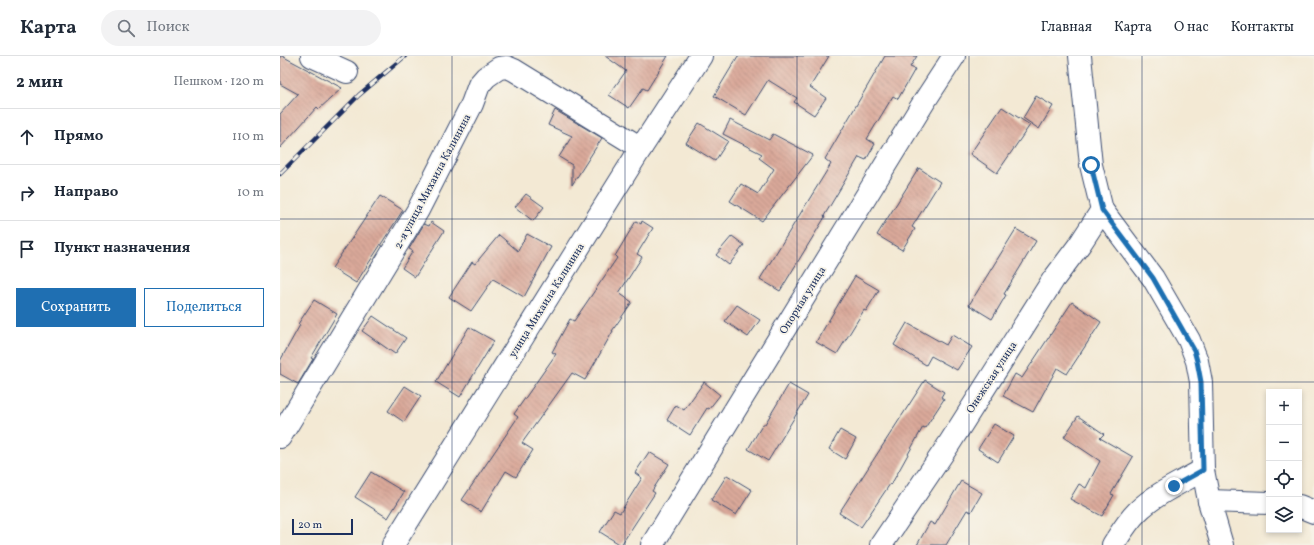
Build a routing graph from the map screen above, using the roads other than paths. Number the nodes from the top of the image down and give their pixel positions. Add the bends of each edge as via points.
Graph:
1 (312, 56) edge
2 (701, 56) edge
3 (954, 56) edge
4 (1080, 56) edge
5 (347, 72) dead end
6 (641, 148) junction
7 (1102, 210) junction
8 (280, 437) edge
9 (1203, 470) junction
10 (1209, 501) junction
11 (1266, 503) edge
12 (1302, 507) edge
13 (1314, 512) edge
14 (393, 545) edge
15 (652, 545) edge
16 (880, 545) edge
17 (1113, 545) edge
18 (1222, 545) edge

1 - 5 street
2 - 6 street, улица Михаила Калинина
3 - 15 street, Опорная улица
4 - 7 street via 1091,165
6 - 8 street, 2-я улица Михаила Калинина via 514,70 507,67 499,68 486,77 479,85 472,104 418,210
6 - 14 street, улица Михаила Калинина
7 - 9 street via 1153,278 1194,350 1201,382
7 - 16 street, Онежская улица via 1053,280 949,444
9 - 10 street
9 - 17 street via 1154,498 1137,512
10 - 11 street
10 - 18 street
12 - 13 street

